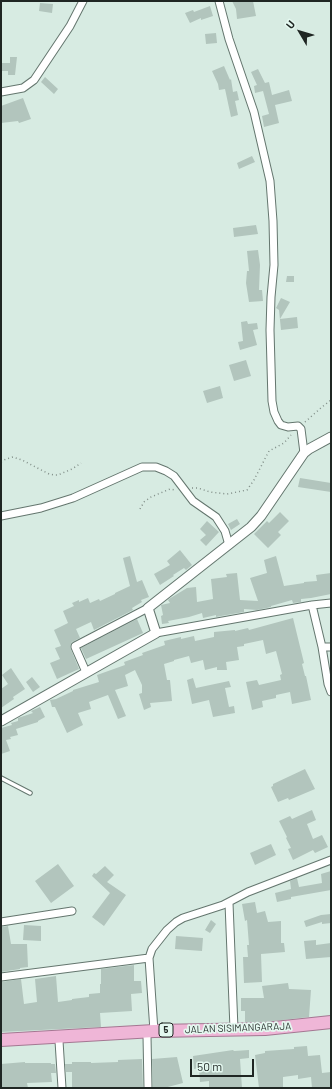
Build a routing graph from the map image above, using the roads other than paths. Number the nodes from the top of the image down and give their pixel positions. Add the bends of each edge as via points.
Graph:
1 (83, 1) edge
2 (219, 1) edge
3 (1, 92) edge
4 (331, 437) edge
5 (304, 453) junction
6 (1, 516) edge
7 (229, 545) junction
8 (331, 603) edge
9 (312, 605) junction
10 (148, 608) junction
11 (156, 633) junction
12 (322, 647) junction
13 (331, 647) edge
14 (86, 672) junction
15 (331, 692) edge
16 (1, 721) edge
17 (1, 778) edge
18 (30, 793) dead end
19 (331, 860) edge
20 (229, 903) junction
21 (72, 911) dead end
22 (1, 922) edge
23 (149, 958) junction
24 (1, 977) edge
25 (331, 1022) edge
26 (331, 1027) edge
27 (234, 1029) junction
28 (150, 1033) junction
29 (1, 1040) edge
30 (59, 1041) junction
31 (1, 1044) edge
32 (62, 1088) edge
33 (148, 1088) edge

1 - 3 street via 70,26 34,80 23,88
2 - 5 street via 254,112 270,181 274,265 270,330 274,412 284,427 299,427
4 - 5 street
5 - 7 street via 261,516
6 - 7 street via 73,498 142,467 156,467 174,476 193,501 218,519
7 - 10 street
8 - 9 street
9 - 11 street
9 - 12 street
10 - 11 street
10 - 14 street via 74,647
11 - 14 street
12 - 13 street
12 - 15 street
14 - 16 street
17 - 18 lane
19 - 20 street via 248,892
20 - 23 street via 176,922 160,938
20 - 27 street
21 - 22 street
23 - 24 street
23 - 28 street
25 - 27 highway, JALAN SISIMANGARAJA / 5 via 265,1029
26 - 28 highway, JALAN SISIMANGARAJA / 5 via 266,1033
27 - 28 highway, JALAN SISIMANGARAJA / 5
28 - 29 highway, JALAN SISIMANGARAJA / 5
28 - 30 highway, JALAN SISIMANGARAJA / 5
28 - 33 street
30 - 31 highway, JALAN SISIMANGARAJA / 5
30 - 32 street

